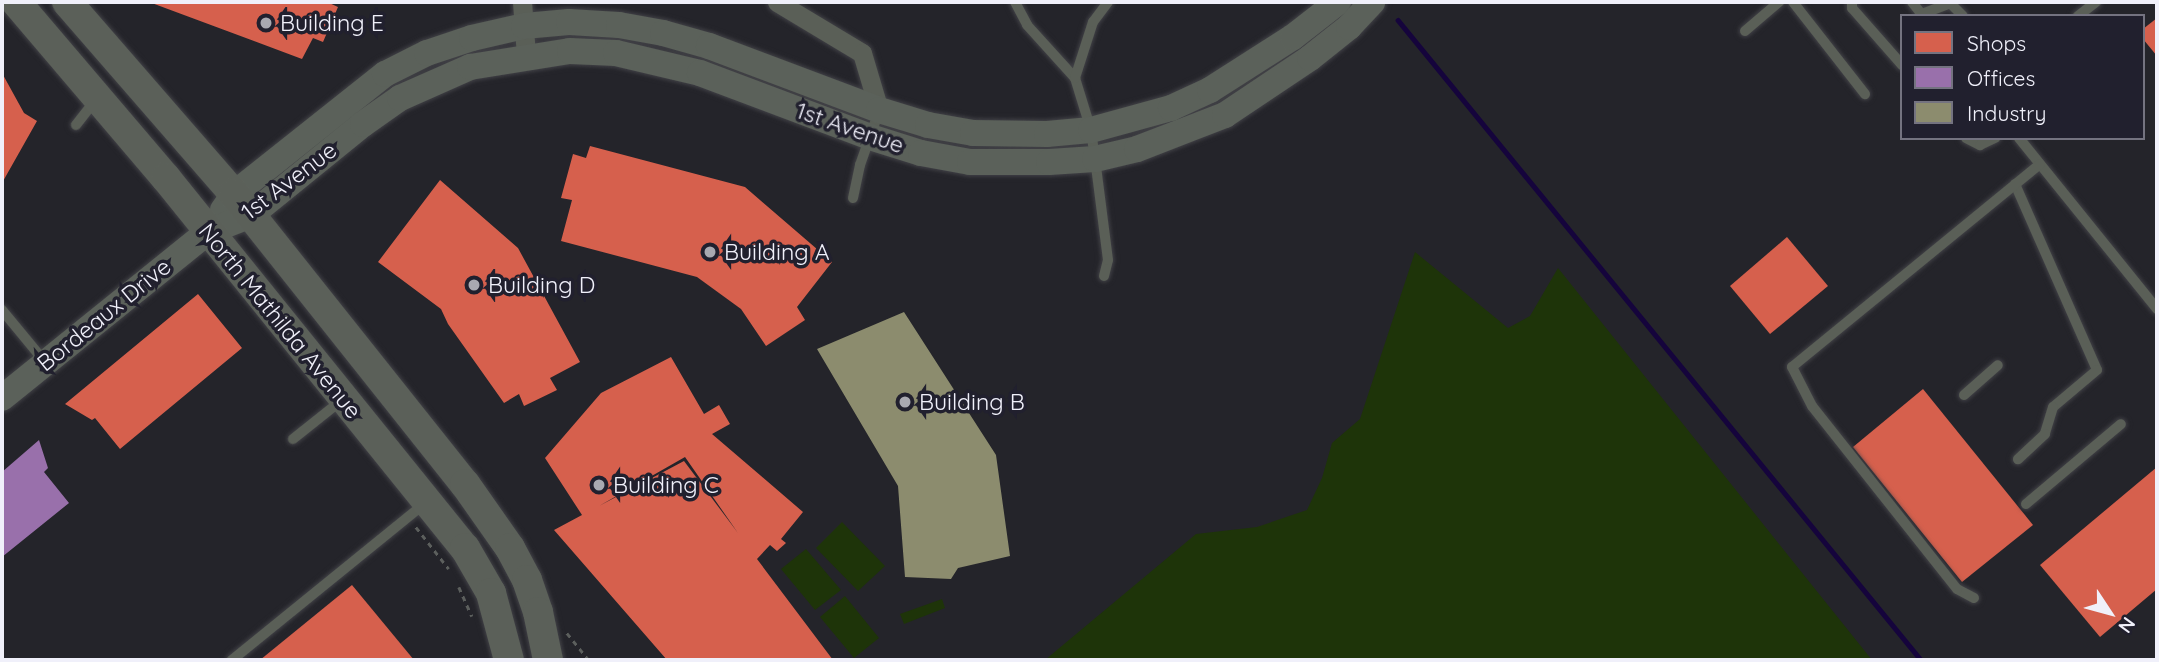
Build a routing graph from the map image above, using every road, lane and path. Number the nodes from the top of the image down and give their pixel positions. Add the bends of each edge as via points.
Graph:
1 (16, 2) edge
2 (67, 2) edge
3 (777, 2) edge
4 (1015, 2) edge
5 (1108, 2) edge
6 (1338, 2) edge
7 (1372, 2) edge
8 (1779, 2) edge
9 (1793, 2) edge
10 (1852, 2) edge
11 (1950, 2) edge
12 (2096, 2) edge
13 (523, 14) edge
14 (1924, 14) edge
15 (2081, 14) edge
16 (1745, 31) dead end
17 (526, 55) junction
18 (1900, 63) edge
19 (1075, 78) junction
20 (1865, 94) dead end
21 (97, 99) junction
22 (879, 110) junction
23 (76, 125) dead end
24 (1091, 130) junction
25 (870, 137) junction
26 (1970, 140) edge
27 (1991, 140) edge
28 (2022, 140) edge
29 (1096, 159) junction
30 (2040, 164) junction
31 (2015, 184) junction
32 (853, 198) dead end
33 (242, 205) junction
34 (208, 232) junction
35 (1104, 276) dead end
36 (2157, 309) edge
37 (3, 316) edge
38 (45, 363) junction
39 (1998, 365) dead end
40 (1964, 395) dead end
41 (2, 398) edge
42 (342, 399) junction
43 (2121, 424) dead end
44 (293, 439) dead end
45 (2018, 459) dead end
46 (2026, 504) dead end
47 (418, 508) junction
48 (1974, 598) dead end
49 (472, 617) dead end
50 (565, 630) dead end
51 (232, 660) edge
52 (509, 660) edge
53 (548, 660) edge
54 (589, 660) edge

1 - 21 main road, North Mathilda Avenue
2 - 33 main road, North Mathilda Avenue
3 - 22 street via 862,53
4 - 19 lane via 1027,25
5 - 19 lane via 1093,22
6 - 24 street, 1st Avenue via 1276,49 1210,90 1171,108
7 - 29 street, 1st Avenue via 1310,58 1225,115 1179,135
8 - 16 lane
9 - 20 lane
10 - 18 lane via 1852,8
11 - 14 lane
12 - 15 lane
13 - 17 street
13 - 22 street, 1st Avenue via 663,33
13 - 33 street, 1st Avenue via 385,74
17 - 25 street, 1st Avenue via 570,51 657,61
17 - 33 street, 1st Avenue via 470,67 400,98
19 - 24 lane
21 - 23 lane
21 - 34 main road, North Mathilda Avenue
22 - 24 street, 1st Avenue via 973,133
22 - 25 lane
24 - 29 lane
25 - 29 street, 1st Avenue via 970,162
25 - 32 lane
26 - 27 lane via 1980,145
28 - 30 lane
29 - 35 lane via 1108,260
30 - 31 lane
30 - 36 lane
31 - 45 lane via 2097,370 2053,407 2045,434
31 - 48 lane via 1792,367 1812,406 1957,589
33 - 34 street, 1st Avenue
33 - 53 main road, North Mathilda Avenue via 465,484 510,548 538,612
34 - 38 street, Bordeaux Drive
34 - 42 main road, North Mathilda Avenue
37 - 38 lane
38 - 41 street, Bordeaux Drive
39 - 40 lane
42 - 44 lane
42 - 47 main road, North Mathilda Avenue
43 - 46 lane
47 - 49 path
47 - 51 lane
47 - 52 main road, North Mathilda Avenue via 480,571 502,625
50 - 54 path

